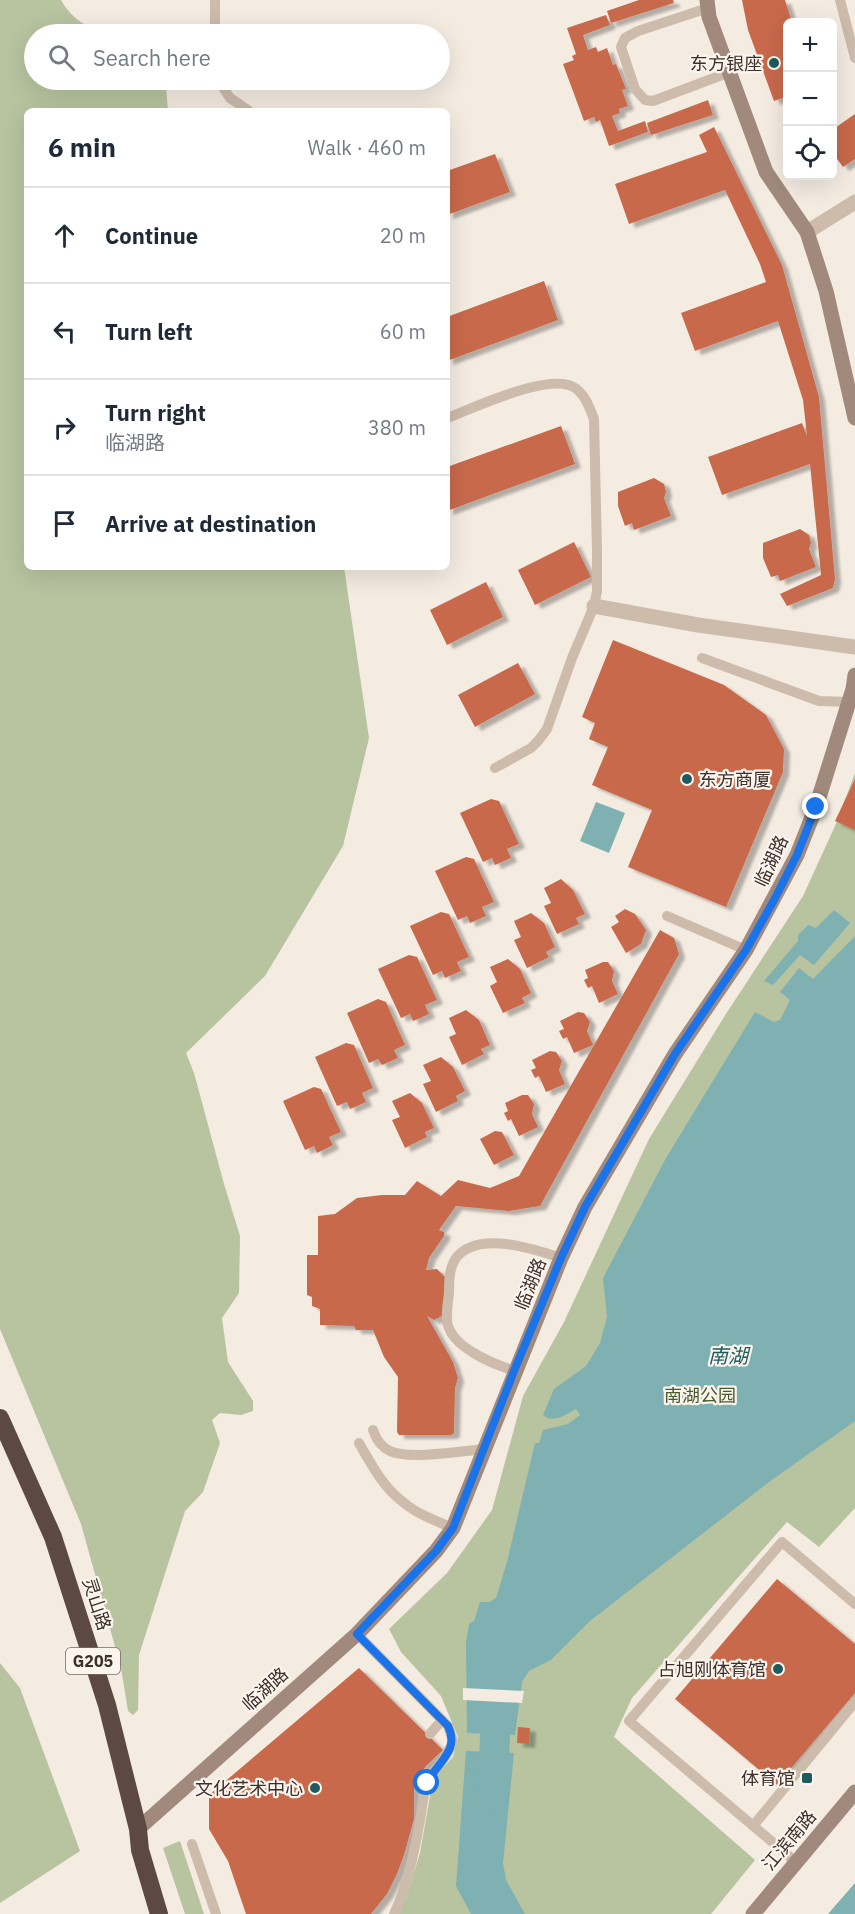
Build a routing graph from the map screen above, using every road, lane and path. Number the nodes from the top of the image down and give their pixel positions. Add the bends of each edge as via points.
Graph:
1 (215, 0) edge
2 (840, 0) edge
3 (707, 4) edge
4 (215, 24) edge
5 (855, 58) edge
6 (730, 72) junction
7 (225, 90) edge
8 (245, 108) edge
9 (855, 202) edge
10 (807, 232) junction
11 (450, 416) edge
12 (855, 418) edge
13 (594, 606) junction
14 (855, 647) edge
15 (702, 658) dead end
16 (855, 675) edge
17 (849, 702) junction
18 (495, 768) dead end
19 (667, 916) dead end
20 (746, 950) junction
21 (561, 1258) junction
22 (514, 1371) junction
23 (0, 1418) edge
24 (373, 1430) dead end
25 (359, 1443) dead end
26 (485, 1449) junction
27 (453, 1528) junction
28 (855, 1604) edge
29 (357, 1634) junction
30 (855, 1702) edge
31 (442, 1720) junction
32 (430, 1734) dead end
33 (855, 1792) edge
34 (753, 1826) junction
35 (138, 1829) junction
36 (192, 1844) dead end
37 (796, 1862) junction
38 (159, 1914) edge
39 (216, 1914) edge
40 (394, 1914) edge
41 (753, 1914) edge

1 - 4 lane
2 - 5 lane
3 - 6 street
3 - 6 lane via 625,38 621,47 635,89 645,100 653,101
6 - 10 street via 766,172
7 - 8 lane
9 - 10 street
10 - 12 street via 826,291
11 - 13 lane via 532,385 559,382 575,388 586,402 594,419 597,463
13 - 14 street
13 - 18 lane via 547,729 531,748
15 - 17 lane via 819,701
16 - 17 street, 临湖路
17 - 20 street, 临湖路 via 797,855
19 - 20 lane
20 - 21 street, 临湖路 via 675,1054 585,1207
21 - 22 street, 临湖路
21 - 22 lane via 490,1243 466,1250 450,1272 447,1322 453,1335 467,1348
22 - 26 street, 临湖路
23 - 35 highway, 灵山路 / G205 via 53,1537 107,1705
24 - 26 lane via 375,1438 392,1453
25 - 27 lane via 376,1473 402,1502
26 - 27 street, 临湖路
27 - 29 street, 临湖路
28 - 34 lane via 782,1542 629,1721
29 - 31 lane
29 - 35 street, 临湖路
30 - 34 lane
31 - 32 lane
31 - 40 lane via 453,1741 427,1783 413,1858
33 - 37 street, 江滨南路
34 - 37 lane
35 - 38 highway, 灵山路 / G205 via 140,1850
36 - 39 lane
37 - 41 street, 江滨南路

